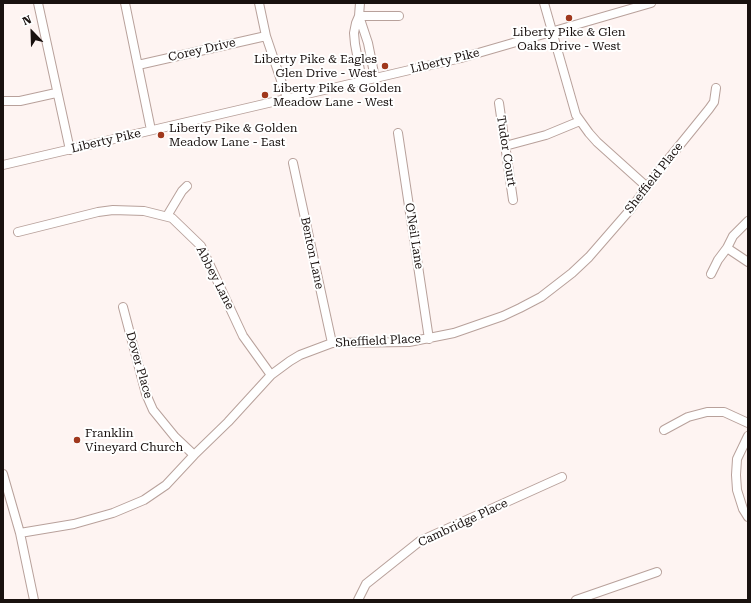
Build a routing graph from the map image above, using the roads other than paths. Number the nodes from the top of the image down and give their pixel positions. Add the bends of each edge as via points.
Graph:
1 (38, 3) edge
2 (125, 3) edge
3 (259, 3) edge
4 (360, 3) edge
5 (544, 3) edge
6 (651, 3) edge
7 (359, 16) junction
8 (399, 16) dead end
9 (552, 32) junction
10 (266, 36) junction
11 (138, 65) junction
12 (375, 78) junction
13 (362, 81) junction
14 (716, 88) dead end
15 (56, 93) junction
16 (286, 98) junction
17 (3, 101) edge
18 (499, 103) dead end
19 (580, 121) junction
20 (151, 130) junction
21 (398, 133) dead end
22 (505, 146) junction
23 (70, 150) junction
24 (293, 163) dead end
25 (3, 165) edge
26 (187, 186) dead end
27 (647, 187) junction
28 (514, 200) dead end
29 (167, 216) junction
30 (748, 221) edge
31 (18, 232) dead end
32 (727, 248) junction
33 (748, 262) edge
34 (711, 274) dead end
35 (123, 307) dead end
36 (429, 339) junction
37 (332, 343) junction
38 (271, 375) junction
39 (748, 423) edge
40 (664, 430) dead end
41 (748, 436) edge
42 (194, 455) junction
43 (3, 474) edge
44 (562, 477) dead end
45 (746, 509) edge
46 (748, 517) edge
47 (20, 533) junction
48 (657, 572) dead end
49 (34, 600) edge
50 (358, 600) edge
51 (576, 600) edge

1 - 15 street
2 - 11 street
3 - 10 street
4 - 7 street
5 - 9 street
6 - 9 street, Liberty Pike
7 - 8 street
7 - 12 street
7 - 13 street via 355,38
9 - 12 street, Liberty Pike via 461,58
9 - 19 street via 576,115
10 - 11 street, Corey Drive
10 - 16 street
11 - 20 street
12 - 13 street, Liberty Pike
13 - 16 street, Liberty Pike
14 - 27 street, Sheffield Place via 714,102
15 - 17 street via 20,101
15 - 23 street
16 - 20 street, Liberty Pike
18 - 22 street, Tudor Court
19 - 22 street via 546,135
19 - 27 street via 597,142
20 - 23 street, Liberty Pike
21 - 36 street, O'Neil Lane
22 - 28 street, Tudor Court
23 - 25 street, Liberty Pike
24 - 37 street, Benton Lane
26 - 29 street
27 - 36 street, Sheffield Place via 588,257 541,297 487,322
29 - 31 street, Abbey Lane via 144,211 113,210
29 - 38 street, Abbey Lane via 201,246 243,336
30 - 32 street via 733,236
32 - 33 street
32 - 34 street
35 - 42 street, Dover Place via 146,394 153,410
36 - 37 street, Sheffield Place via 409,342
37 - 38 street, Sheffield Place via 300,355
38 - 42 street, Sheffield Place
39 - 40 street via 724,412 706,412 688,417
41 - 45 street via 737,459 736,468 737,490
42 - 47 street, Sheffield Place via 166,485 144,500 113,513 74,524
43 - 47 street
44 - 50 street, Cambridge Place via 420,540 366,584
45 - 46 street
47 - 49 street
48 - 51 street

